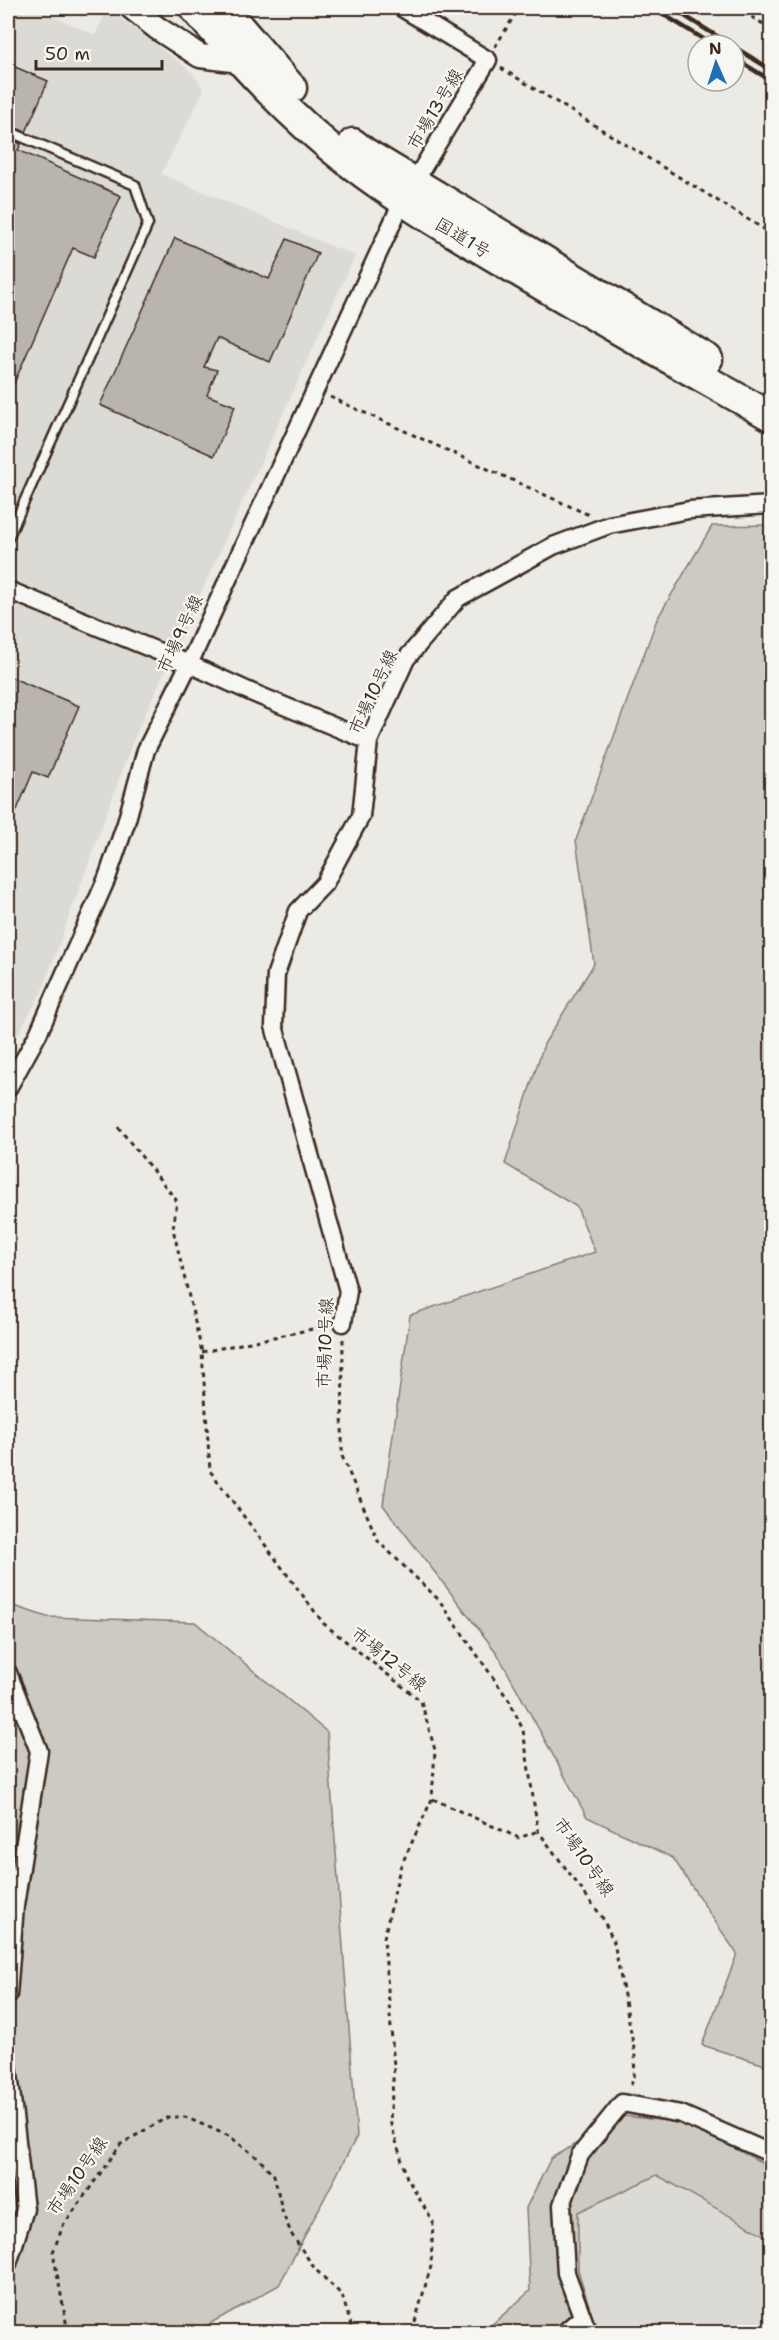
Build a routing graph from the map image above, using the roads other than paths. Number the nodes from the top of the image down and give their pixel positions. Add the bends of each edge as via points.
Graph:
1 (132, 8) edge
2 (194, 8) edge
3 (223, 8) edge
4 (402, 8) edge
5 (240, 61) junction
6 (8, 131) edge
7 (408, 192) junction
8 (771, 398) edge
9 (771, 417) edge
10 (771, 505) edge
11 (8, 538) edge
12 (8, 590) edge
13 (189, 663) junction
14 (369, 741) junction
15 (8, 1088) edge
16 (344, 1323) road end
17 (8, 1673) edge
18 (8, 1995) edge
19 (8, 2065) edge
20 (771, 2154) edge
21 (8, 2264) edge
22 (585, 2325) edge
23 (566, 2332) edge

1 - 5 main road via 200,56
2 - 5 highway, 国道1号
3 - 7 highway, 国道1号 via 318,114
4 - 7 street, 市場13号線 via 488,60
5 - 7 highway, 国道1号 via 346,160
6 - 11 lane via 135,185 148,224
7 - 8 highway, 国道1号
7 - 9 highway, 国道1号 via 567,301
7 - 13 street, 市場9号線
10 - 14 street, 市場10号線 via 689,510 609,525 553,546 458,598 406,659
12 - 13 street
13 - 14 street
13 - 15 street, 市場9号線 via 146,750 107,878 38,1034
14 - 16 street, 市場10号線 via 361,816 325,883 298,911 276,974 274,1026 348,1291
17 - 18 street via 39,1751 15,1905
19 - 21 street, 市場10号線 via 25,2210
20 - 22 street via 681,2114 622,2103 580,2156 562,2205 566,2273
22 - 23 street

